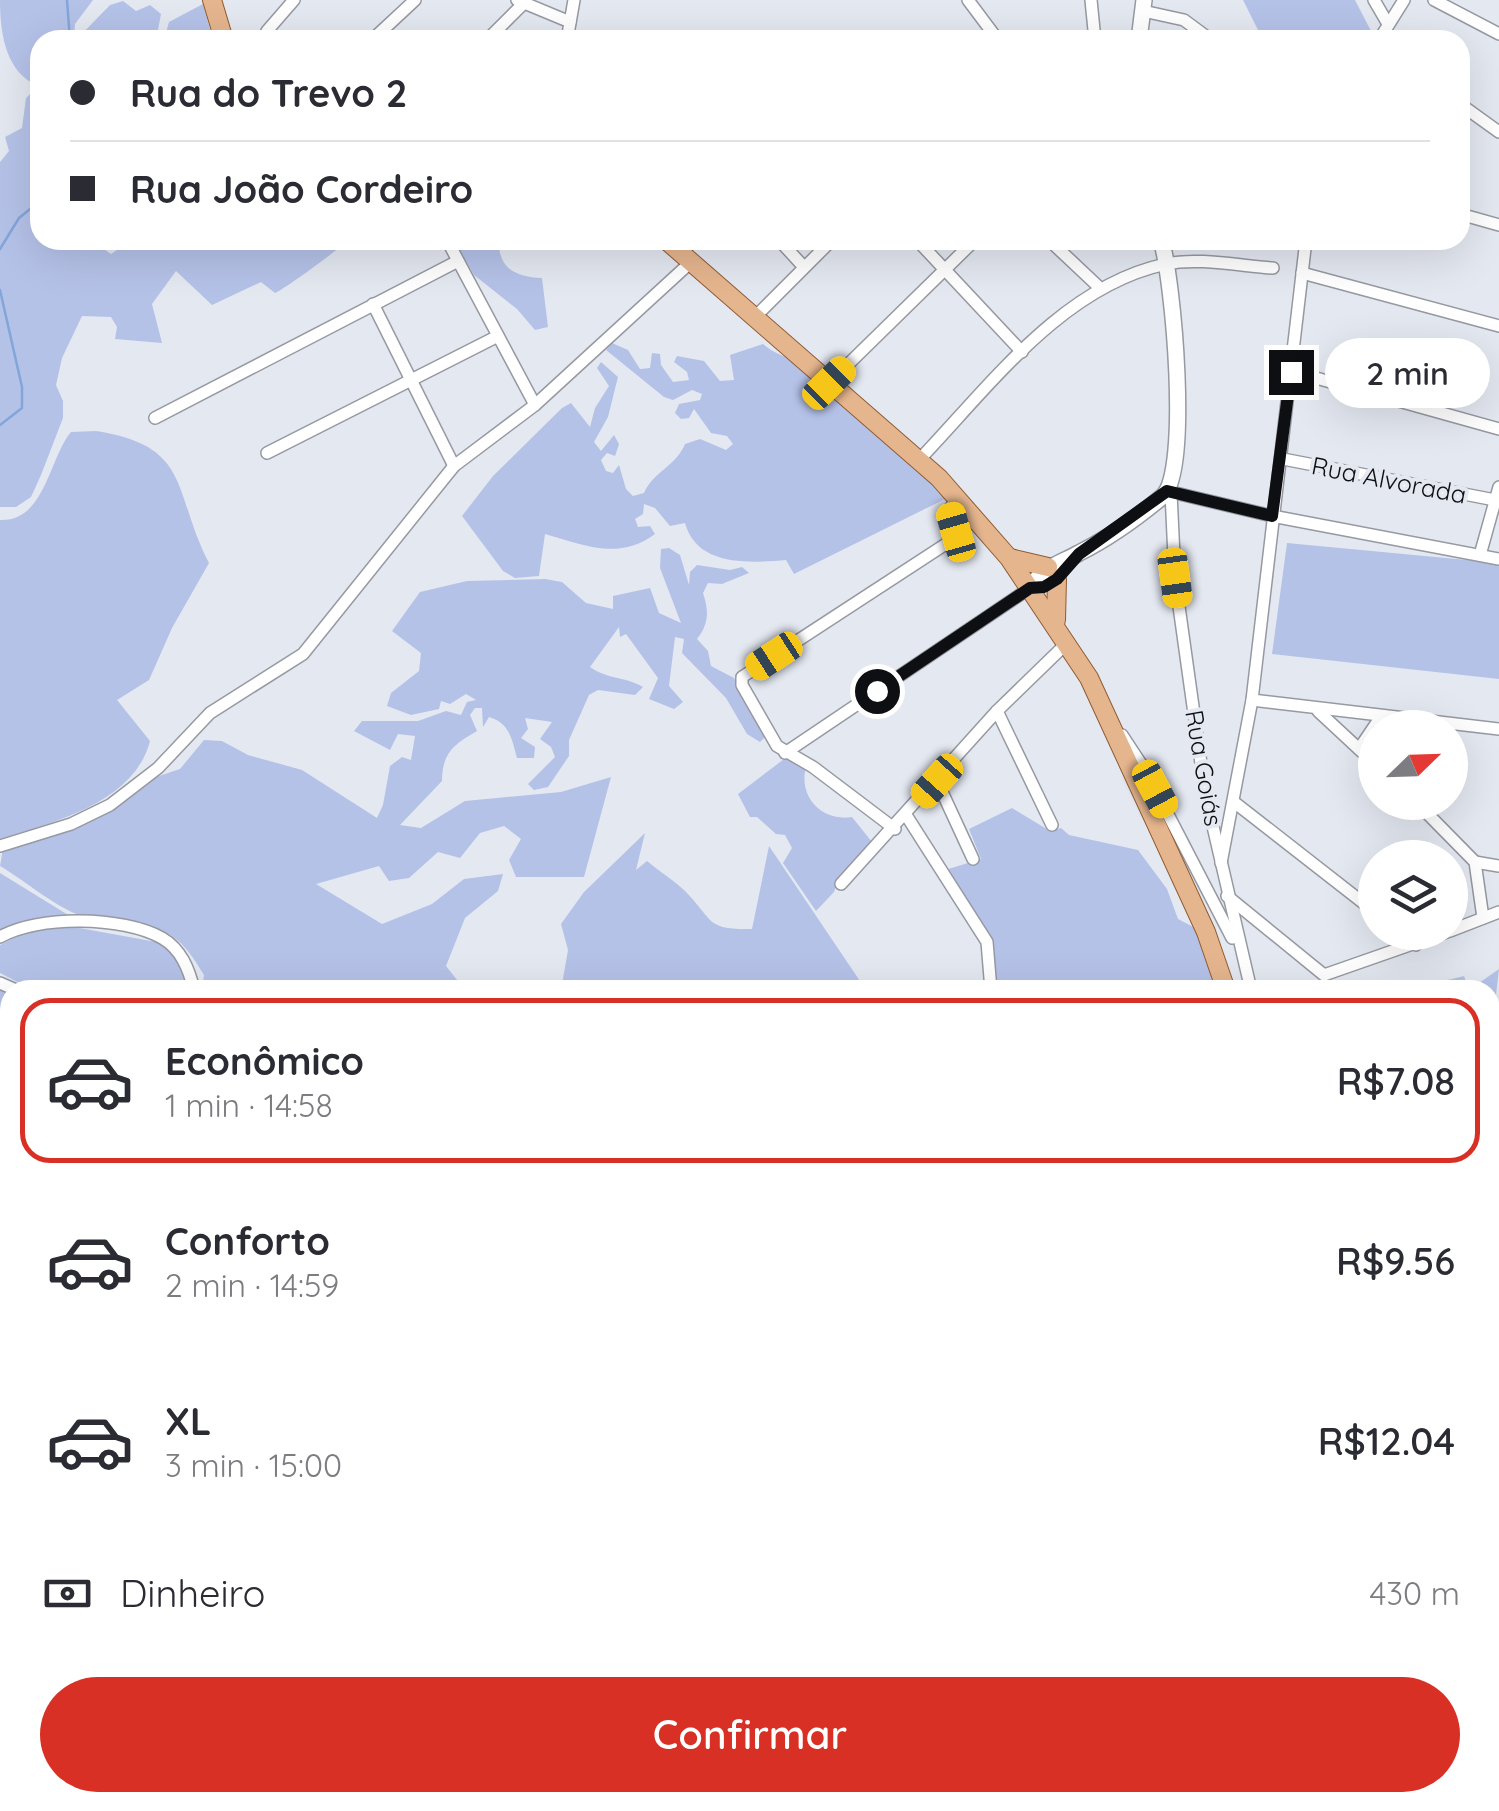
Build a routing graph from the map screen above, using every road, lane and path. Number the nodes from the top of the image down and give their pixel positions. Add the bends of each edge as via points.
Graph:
1 (212, 0) edge
2 (294, 0) edge
3 (414, 0) edge
4 (574, 0) edge
5 (968, 0) edge
6 (1091, 0) edge
7 (1374, 0) edge
8 (1404, 0) edge
9 (1434, 0) edge
10 (520, 2) edge
11 (1143, 6) edge
12 (570, 22) junction
13 (1388, 24) junction
14 (221, 30) edge
15 (268, 30) edge
16 (382, 30) edge
17 (496, 30) edge
18 (568, 30) edge
19 (990, 30) edge
20 (1093, 30) edge
21 (1198, 30) edge
22 (1385, 30) edge
23 (1499, 34) edge
24 (1470, 111) edge
25 (1499, 132) edge
26 (1470, 217) edge
27 (1499, 226) edge
28 (452, 250) edge
29 (677, 250) edge
30 (788, 250) edge
31 (821, 250) edge
32 (926, 250) edge
33 (964, 250) edge
34 (1059, 250) edge
35 (1164, 250) edge
36 (1305, 250) edge
37 (458, 262) junction
38 (691, 262) junction
39 (1168, 263) junction
40 (803, 266) junction
41 (1273, 268) dead end
42 (944, 270) junction
43 (1302, 272) junction
44 (1101, 289) junction
45 (373, 304) junction
46 (755, 317) junction
47 (1499, 326) edge
48 (498, 336) junction
49 (1022, 352) junction
50 (1291, 372) junction
51 (411, 378) junction
52 (829, 383) junction
53 (535, 405) junction
54 (155, 418) dead end
55 (1499, 429) edge
56 (268, 453) dead end
57 (1282, 459) junction
58 (919, 460) junction
59 (454, 466) junction
60 (1167, 493) junction
61 (1497, 493) edge
62 (957, 497) junction
63 (1272, 516) junction
64 (1480, 555) junction
65 (1009, 558) junction
66 (1499, 559) edge
67 (1052, 573) junction
68 (1030, 588) junction
69 (1057, 626) junction
70 (1068, 642) junction
71 (1252, 700) junction
72 (1318, 710) junction
73 (997, 711) junction
74 (1358, 715) edge
75 (1110, 720) junction
76 (1468, 726) edge
77 (1499, 729) edge
78 (1358, 749) edge
79 (785, 752) junction
80 (937, 781) junction
81 (1234, 802) junction
82 (906, 815) junction
83 (1434, 820) edge
84 (1052, 825) dead end
85 (895, 829) junction
86 (0, 846) edge
87 (972, 858) dead end
88 (1475, 862) junction
89 (1221, 863) junction
90 (1499, 866) edge
91 (841, 884) dead end
92 (1227, 896) junction
93 (1358, 899) edge
94 (1499, 912) edge
95 (1483, 918) junction
96 (1468, 924) edge
97 (0, 937) edge
98 (1238, 947) junction
99 (1401, 950) edge
100 (190, 980) edge
101 (990, 980) edge
102 (1223, 980) edge
103 (1248, 980) edge

1 - 14 main road
2 - 15 street
3 - 16 street
4 - 12 street
5 - 19 street
6 - 20 street
7 - 13 street
8 - 13 street
9 - 23 street
10 - 12 street
10 - 17 street
11 - 21 street
12 - 18 street
13 - 22 street
24 - 25 street
26 - 27 street
28 - 37 street
29 - 38 main road
30 - 40 street
31 - 40 street
32 - 42 street
33 - 42 street
34 - 44 street
35 - 39 street, Rua Goiás
36 - 43 street
37 - 45 street
37 - 48 street
38 - 46 main road
38 - 53 street
39 - 41 street
39 - 44 street
39 - 60 street, Rua Goiás via 1178,403
40 - 46 street
42 - 49 street
42 - 52 street
43 - 47 street
43 - 50 street
44 - 49 street
45 - 51 street
45 - 54 street
46 - 52 main road
48 - 51 street
48 - 53 street
49 - 58 street
50 - 55 street
50 - 57 street
51 - 56 street
51 - 59 street
52 - 58 main road
53 - 59 street
57 - 61 street, Rua Alvorada
57 - 63 street
58 - 62 main road
59 - 86 street via 350,600 284,670 210,713 168,759 110,805
60 - 63 street
60 - 67 street
60 - 89 street, Rua Goiás via 1205,792
61 - 64 street
62 - 65 main road
62 - 79 street via 950,509 952,540 742,677 771,739
63 - 64 street
63 - 71 street
64 - 66 street
65 - 67 main road
65 - 68 main road
67 - 68 street via 1044,587
67 - 69 main road
68 - 69 main road
68 - 79 street
69 - 70 main road
70 - 73 street
70 - 75 main road
71 - 72 street
71 - 81 street
72 - 74 street
72 - 78 street
73 - 80 street
73 - 84 street
75 - 98 street via 1145,770
75 - 102 main road
76 - 77 street
79 - 85 street
80 - 82 street
80 - 87 street
81 - 89 street
81 - 93 street
82 - 85 street
82 - 101 street via 986,942
83 - 88 street
85 - 91 street
88 - 90 street
88 - 95 street
89 - 92 street, Rua Goiás
92 - 98 street, Rua Goiás
92 - 99 street via 1324,975
94 - 95 street
95 - 96 street
97 - 100 street via 32,922 144,931 182,957
98 - 103 street

